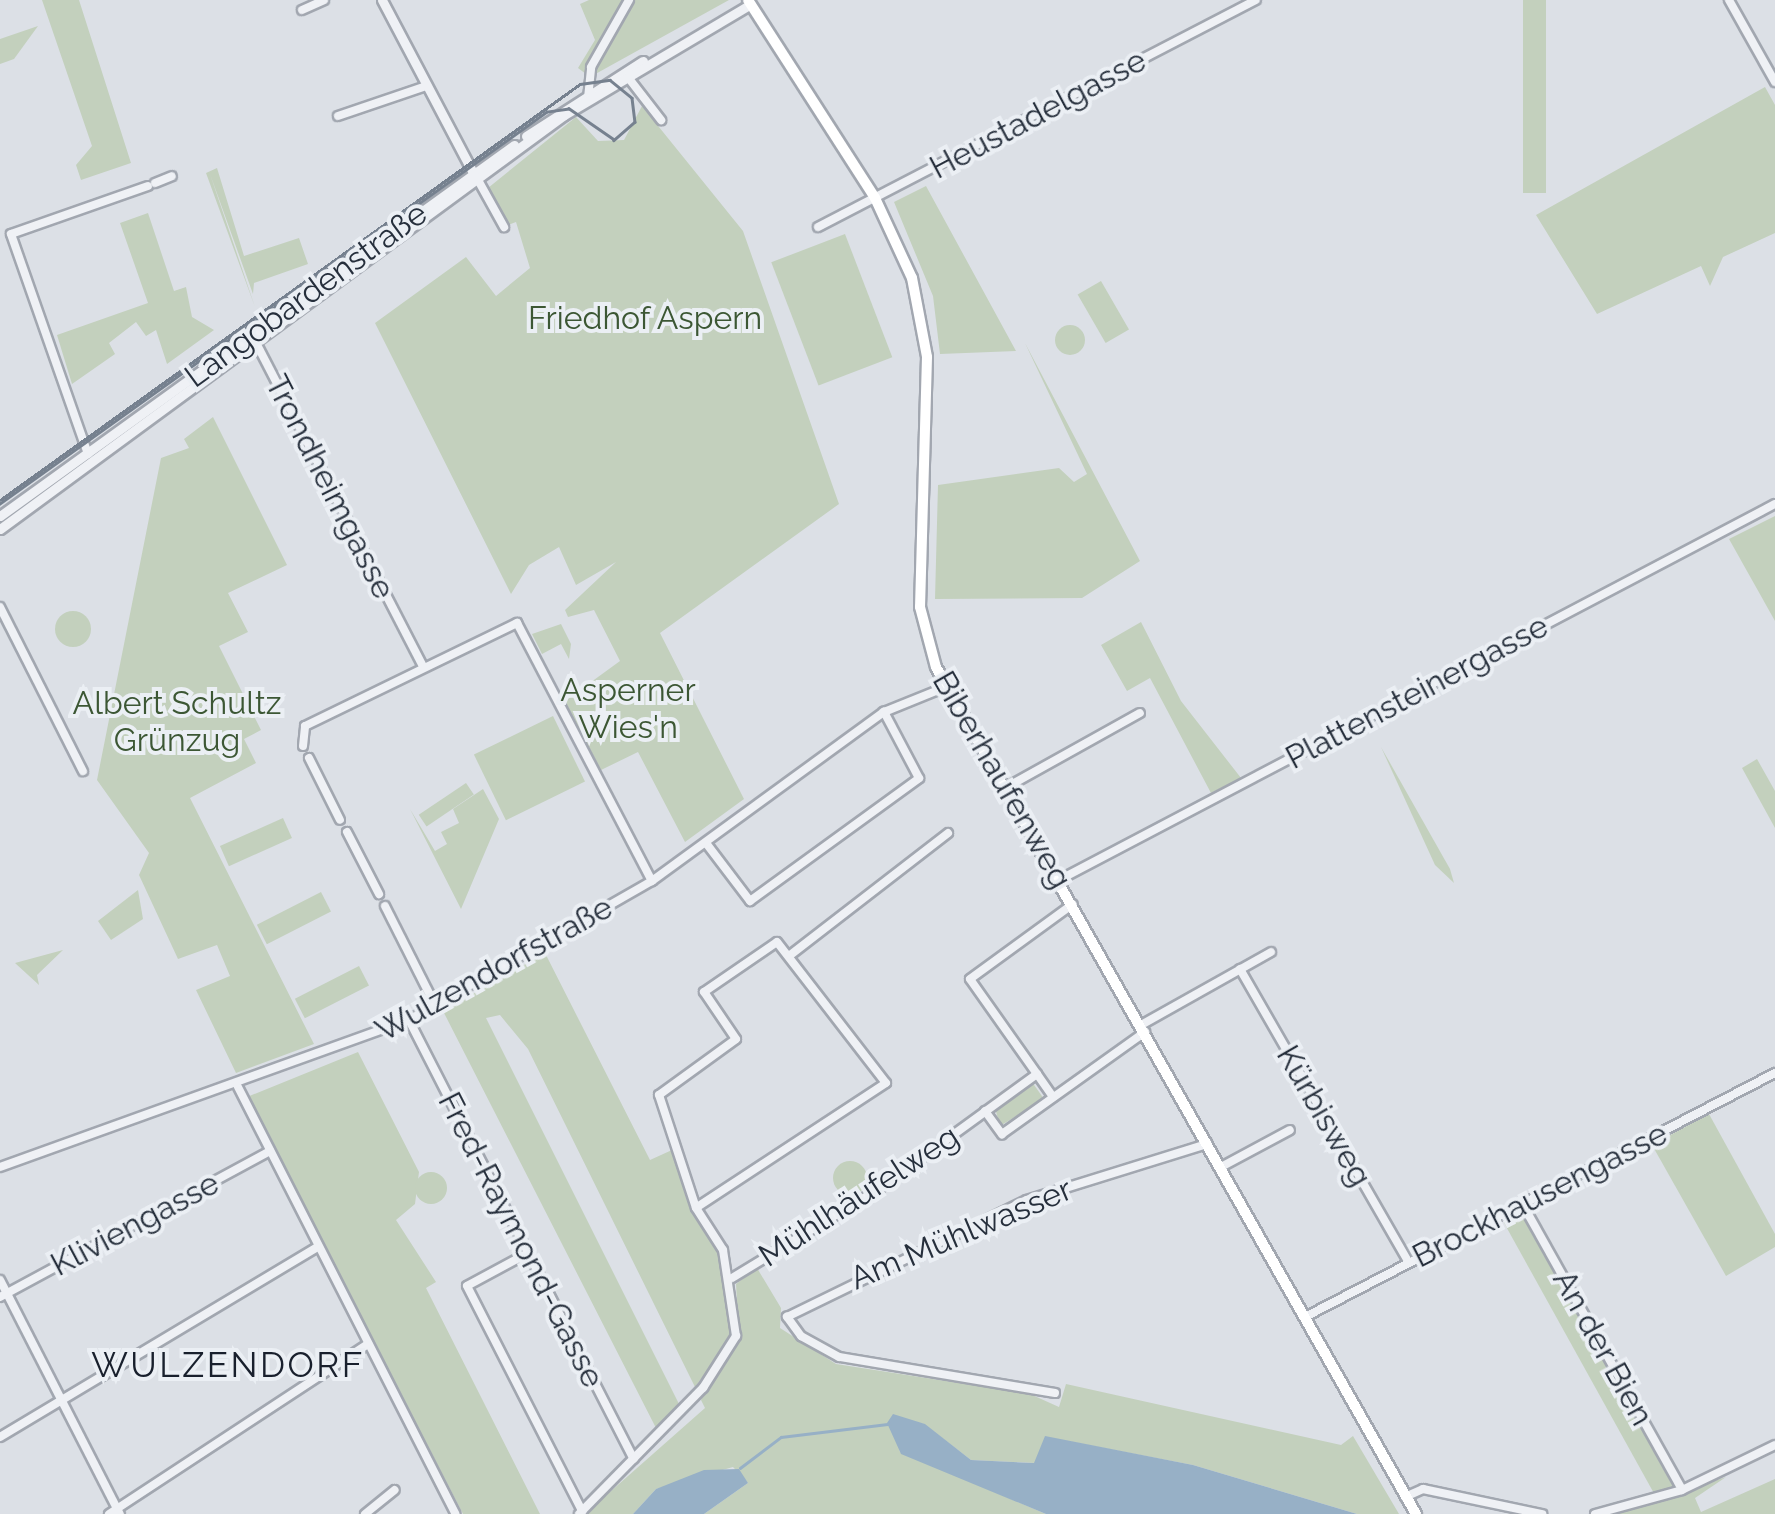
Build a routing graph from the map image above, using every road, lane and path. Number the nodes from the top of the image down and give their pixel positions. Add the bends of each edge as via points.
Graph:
1 (324, 0) edge
2 (382, 0) edge
3 (629, 0) edge
4 (1256, 0) edge
5 (1729, 0) edge
6 (753, 1) edge
7 (302, 10) dead end
8 (625, 73) junction
9 (1775, 82) edge
10 (423, 88) junction
11 (586, 95) junction
12 (338, 116) dead end
13 (661, 120) dead end
14 (172, 176) dead end
15 (476, 178) junction
16 (875, 198) junction
17 (818, 226) dead end
18 (504, 227) dead end
19 (251, 334) junction
20 (257, 344) junction
21 (90, 458) junction
22 (1775, 504) edge
23 (0, 516) edge
24 (0, 530) edge
25 (0, 607) edge
26 (423, 666) junction
27 (946, 687) junction
28 (884, 712) junction
29 (1140, 713) dead end
30 (303, 746) dead end
31 (309, 758) dead end
32 (83, 771) dead end
33 (1007, 787) junction
34 (340, 820) dead end
35 (347, 832) dead end
36 (948, 833) dead end
37 (706, 843) junction
38 (1059, 880) junction
39 (652, 881) junction
40 (378, 894) dead end
41 (1073, 904) junction
42 (385, 906) dead end
43 (1271, 952) dead end
44 (790, 956) junction
45 (1240, 969) junction
46 (435, 1005) junction
47 (409, 1020) junction
48 (1143, 1028) junction
49 (1775, 1073) edge
50 (1037, 1074) junction
51 (238, 1088) junction
52 (1052, 1097) junction
53 (986, 1111) junction
54 (1290, 1130) dead end
55 (1207, 1144) junction
56 (270, 1151) junction
57 (1221, 1167) junction
58 (0, 1168) edge
59 (1523, 1206) junction
60 (696, 1208) junction
61 (318, 1247) junction
62 (528, 1253) junction
63 (1409, 1263) junction
64 (732, 1278) junction
65 (0, 1280) edge
66 (4, 1296) edge
67 (1306, 1317) junction
68 (368, 1344) junction
69 (1055, 1393) dead end
70 (61, 1400) junction
71 (0, 1437) edge
72 (1775, 1445) edge
73 (634, 1459) junction
74 (395, 1490) dead end
75 (1682, 1490) junction
76 (1405, 1497) junction
77 (115, 1512) edge
78 (580, 1512) edge
79 (365, 1514) edge
80 (456, 1514) edge
81 (1416, 1514) edge
82 (1542, 1514) edge
83 (1596, 1514) edge

1 - 7 street
2 - 10 street
3 - 11 street
4 - 16 street, Heustadelgasse
5 - 9 street
6 - 8 street
6 - 16 main road, Biberhaufenweg
8 - 11 street
8 - 11 street, Langobardenstraße
8 - 13 street
10 - 12 street
10 - 15 street
11 - 15 street, Langobardenstraße
14 - 21 street via 11,234
15 - 18 street
15 - 19 street, Langobardenstraße
15 - 20 street, Langobardenstraße
16 - 17 street, Heustadelgasse
16 - 27 main road, Biberhaufenweg via 912,278 927,357 920,607
19 - 20 street, Trondheimgasse
19 - 21 street, Langobardenstraße
20 - 21 street, Langobardenstraße
20 - 26 street, Trondheimgasse
21 - 23 street, Langobardenstraße
21 - 24 street, Langobardenstraße
22 - 38 street, Plattensteinergasse
25 - 32 street
26 - 30 street via 304,726
26 - 39 street via 509,624 522,627
27 - 28 street, Wulzendorfstraße
27 - 33 main road, Biberhaufenweg
28 - 37 street, Wulzendorfstraße
28 - 37 street via 918,778 750,901
29 - 33 street
31 - 34 street
33 - 38 main road, Biberhaufenweg
35 - 40 street
36 - 44 street
37 - 39 street, Wulzendorfstraße
38 - 41 main road, Biberhaufenweg
39 - 46 street, Wulzendorfstraße
41 - 48 main road, Biberhaufenweg
41 - 50 street via 970,978
42 - 46 street
43 - 45 street, Mühlhäufelweg
44 - 60 street via 780,944 704,992 736,1039 659,1095
44 - 60 street via 886,1083
45 - 48 street, Mühlhäufelweg
45 - 63 street, Kürbisweg
46 - 47 street, Wulzendorfstraße
47 - 51 street, Wulzendorfstraße
47 - 62 street, Fred-Raymond-Gasse
48 - 52 street, Mühlhäufelweg
48 - 55 main road, Biberhaufenweg
49 - 59 street, Brockhausengasse
50 - 52 street
50 - 53 street, Mühlhäufelweg
51 - 56 street
51 - 58 street, Wulzendorfstraße
52 - 53 street, Mühlhäufelweg via 1002,1134
53 - 64 street, Mühlhäufelweg
54 - 57 street
55 - 57 main road, Biberhaufenweg
55 - 69 street, Am Mühlwasser via 1027,1200 797,1305 788,1324 839,1356
56 - 61 street
56 - 66 street, Kliviengasse
57 - 67 main road, Biberhaufenweg
59 - 63 street, Brockhausengasse
59 - 75 street, An der Bien
60 - 64 street
61 - 68 street
61 - 70 street
62 - 73 street, Fred-Raymond-Gasse
62 - 78 street via 467,1286
63 - 67 street, Brockhausengasse
64 - 73 street via 731,1350
65 - 66 street
66 - 70 street
67 - 76 main road, Biberhaufenweg
68 - 77 street
68 - 80 street
70 - 71 street
70 - 77 street
72 - 75 street
73 - 78 street
74 - 79 street
75 - 83 street
76 - 81 main road, Biberhaufenweg
76 - 82 street via 1423,1489

